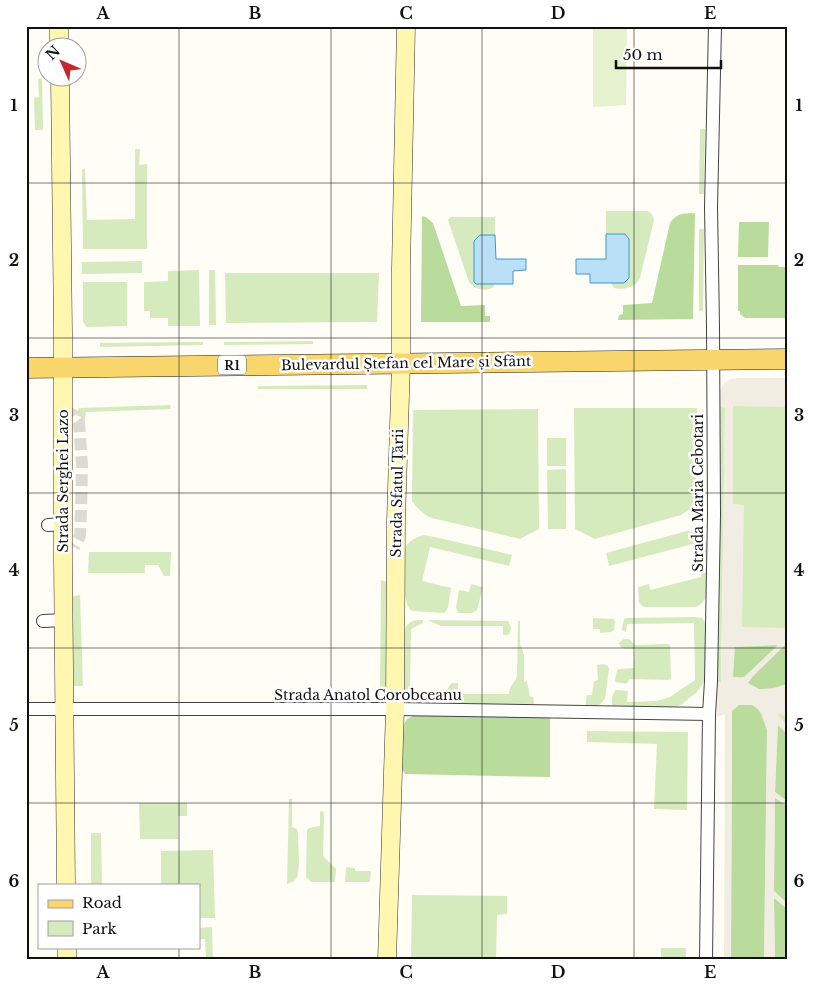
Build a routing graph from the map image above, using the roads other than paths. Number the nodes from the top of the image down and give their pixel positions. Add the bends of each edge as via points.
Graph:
1 (406, 26) edge
2 (715, 26) edge
3 (60, 88) edge
4 (787, 359) edge
5 (713, 360) junction
6 (401, 364) junction
7 (64, 367) junction
8 (26, 368) edge
9 (43, 620) dead end
10 (64, 620) junction
11 (26, 709) edge
12 (64, 709) junction
13 (395, 709) junction
14 (709, 714) junction
15 (66, 884) edge
16 (387, 960) edge
17 (706, 960) edge

1 - 6 main road, Strada Sfatul Țării
2 - 5 street, Strada Maria Cebotari
3 - 7 main road, Strada Serghei Lazo
4 - 5 main road, Bulevardul Ștefan cel Mare și Sfânt / R1
5 - 6 main road, Bulevardul Ștefan cel Mare și Sfânt / R1
5 - 14 street, Strada Maria Cebotari via 714,515
6 - 7 main road, Bulevardul Ștefan cel Mare și Sfânt / R1
6 - 13 main road, Strada Sfatul Țării
7 - 8 main road, Bulevardul Ștefan cel Mare și Sfânt / R1
7 - 10 main road, Strada Serghei Lazo via 60,520 68,553
9 - 10 street
10 - 12 main road, Strada Serghei Lazo
11 - 12 street, Strada Anatol Corobceanu
12 - 13 street, Strada Anatol Corobceanu
12 - 15 main road, Strada Serghei Lazo
13 - 14 street, Strada Anatol Corobceanu
13 - 16 main road, Strada Sfatul Țării
14 - 17 street, Strada Maria Cebotari

